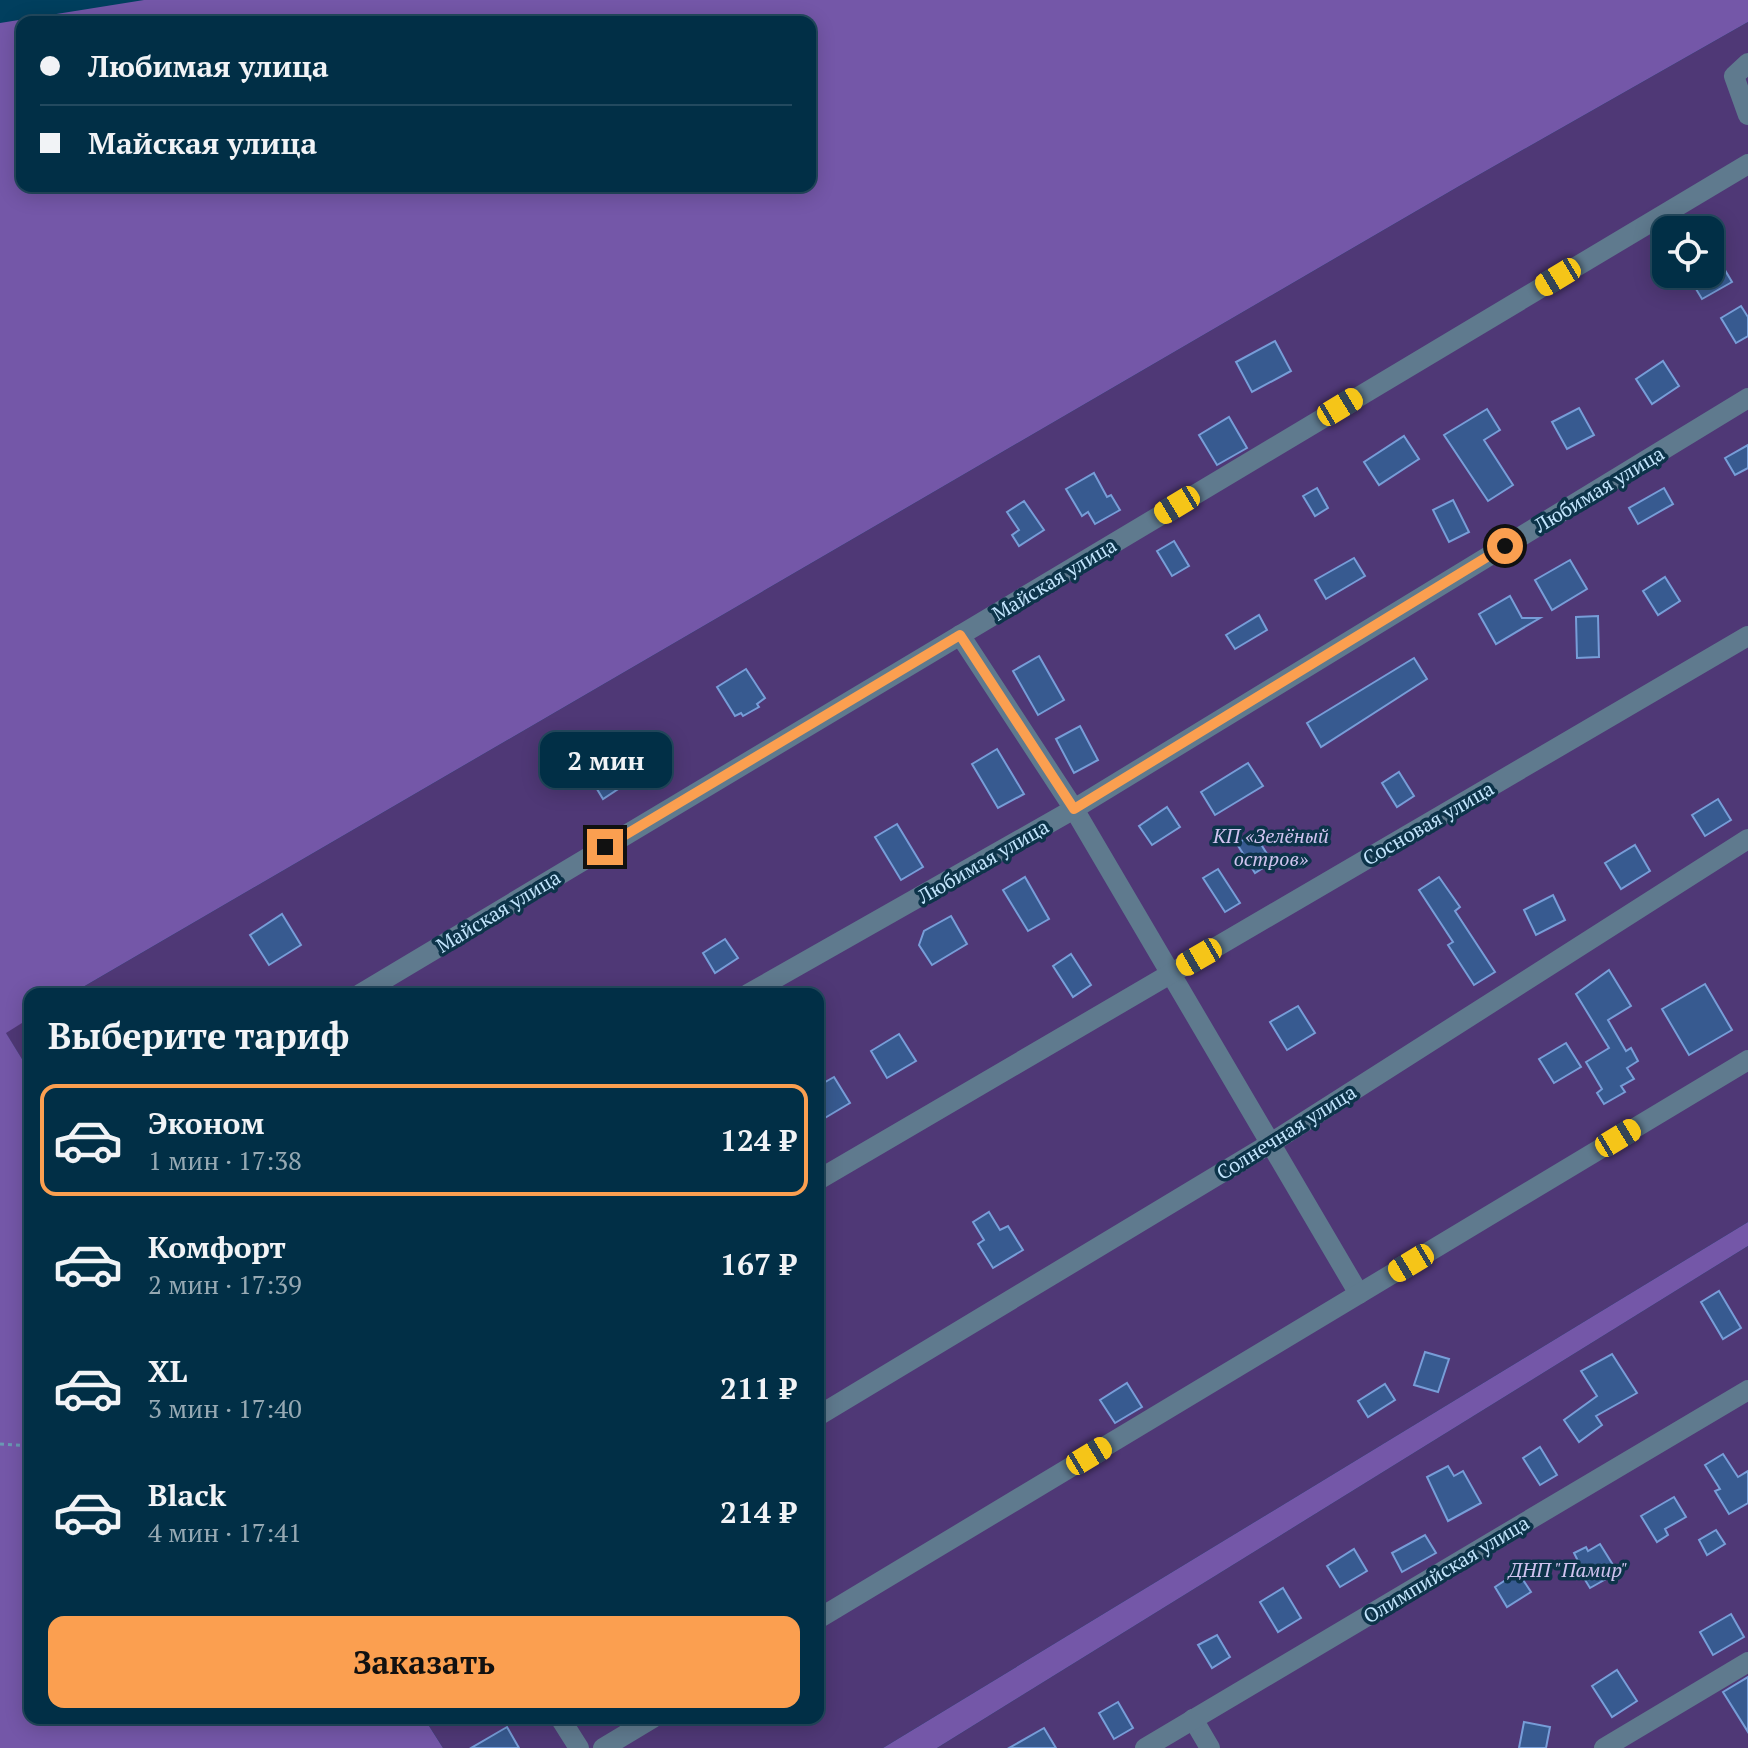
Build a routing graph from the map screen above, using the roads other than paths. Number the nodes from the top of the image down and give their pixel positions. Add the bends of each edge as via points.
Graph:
1 (1748, 63) edge
2 (1748, 115) edge
3 (1748, 164) edge
4 (1748, 398) edge
5 (960, 635) junction
6 (1748, 636) edge
7 (1074, 809) junction
8 (1748, 839) edge
9 (1172, 973) junction
10 (370, 988) edge
11 (759, 988) edge
12 (1748, 1060) edge
13 (1271, 1143) junction
14 (824, 1176) edge
15 (1359, 1294) junction
16 (1748, 1390) edge
17 (824, 1412) edge
18 (824, 1615) edge
19 (1748, 1662) edge
20 (1193, 1719) junction
21 (564, 1724) edge
22 (643, 1724) edge
23 (579, 1748) edge
24 (603, 1748) edge
25 (1145, 1748) edge
26 (1210, 1748) edge
27 (1604, 1748) edge

1 - 2 street via 1734,76
3 - 5 street, Майская улица
4 - 7 street, Любимая улица
5 - 7 street
5 - 10 street, Майская улица
6 - 9 street, Сосновая улица
7 - 9 street
7 - 11 street, Любимая улица
8 - 13 street, Солнечная улица
9 - 13 street
9 - 14 street, Сосновая улица
12 - 15 street
13 - 15 street
13 - 17 street, Солнечная улица
15 - 18 street
16 - 20 street, Олимпийская улица
19 - 27 street
20 - 25 street, Олимпийская улица
20 - 26 street
21 - 23 street
22 - 24 street

